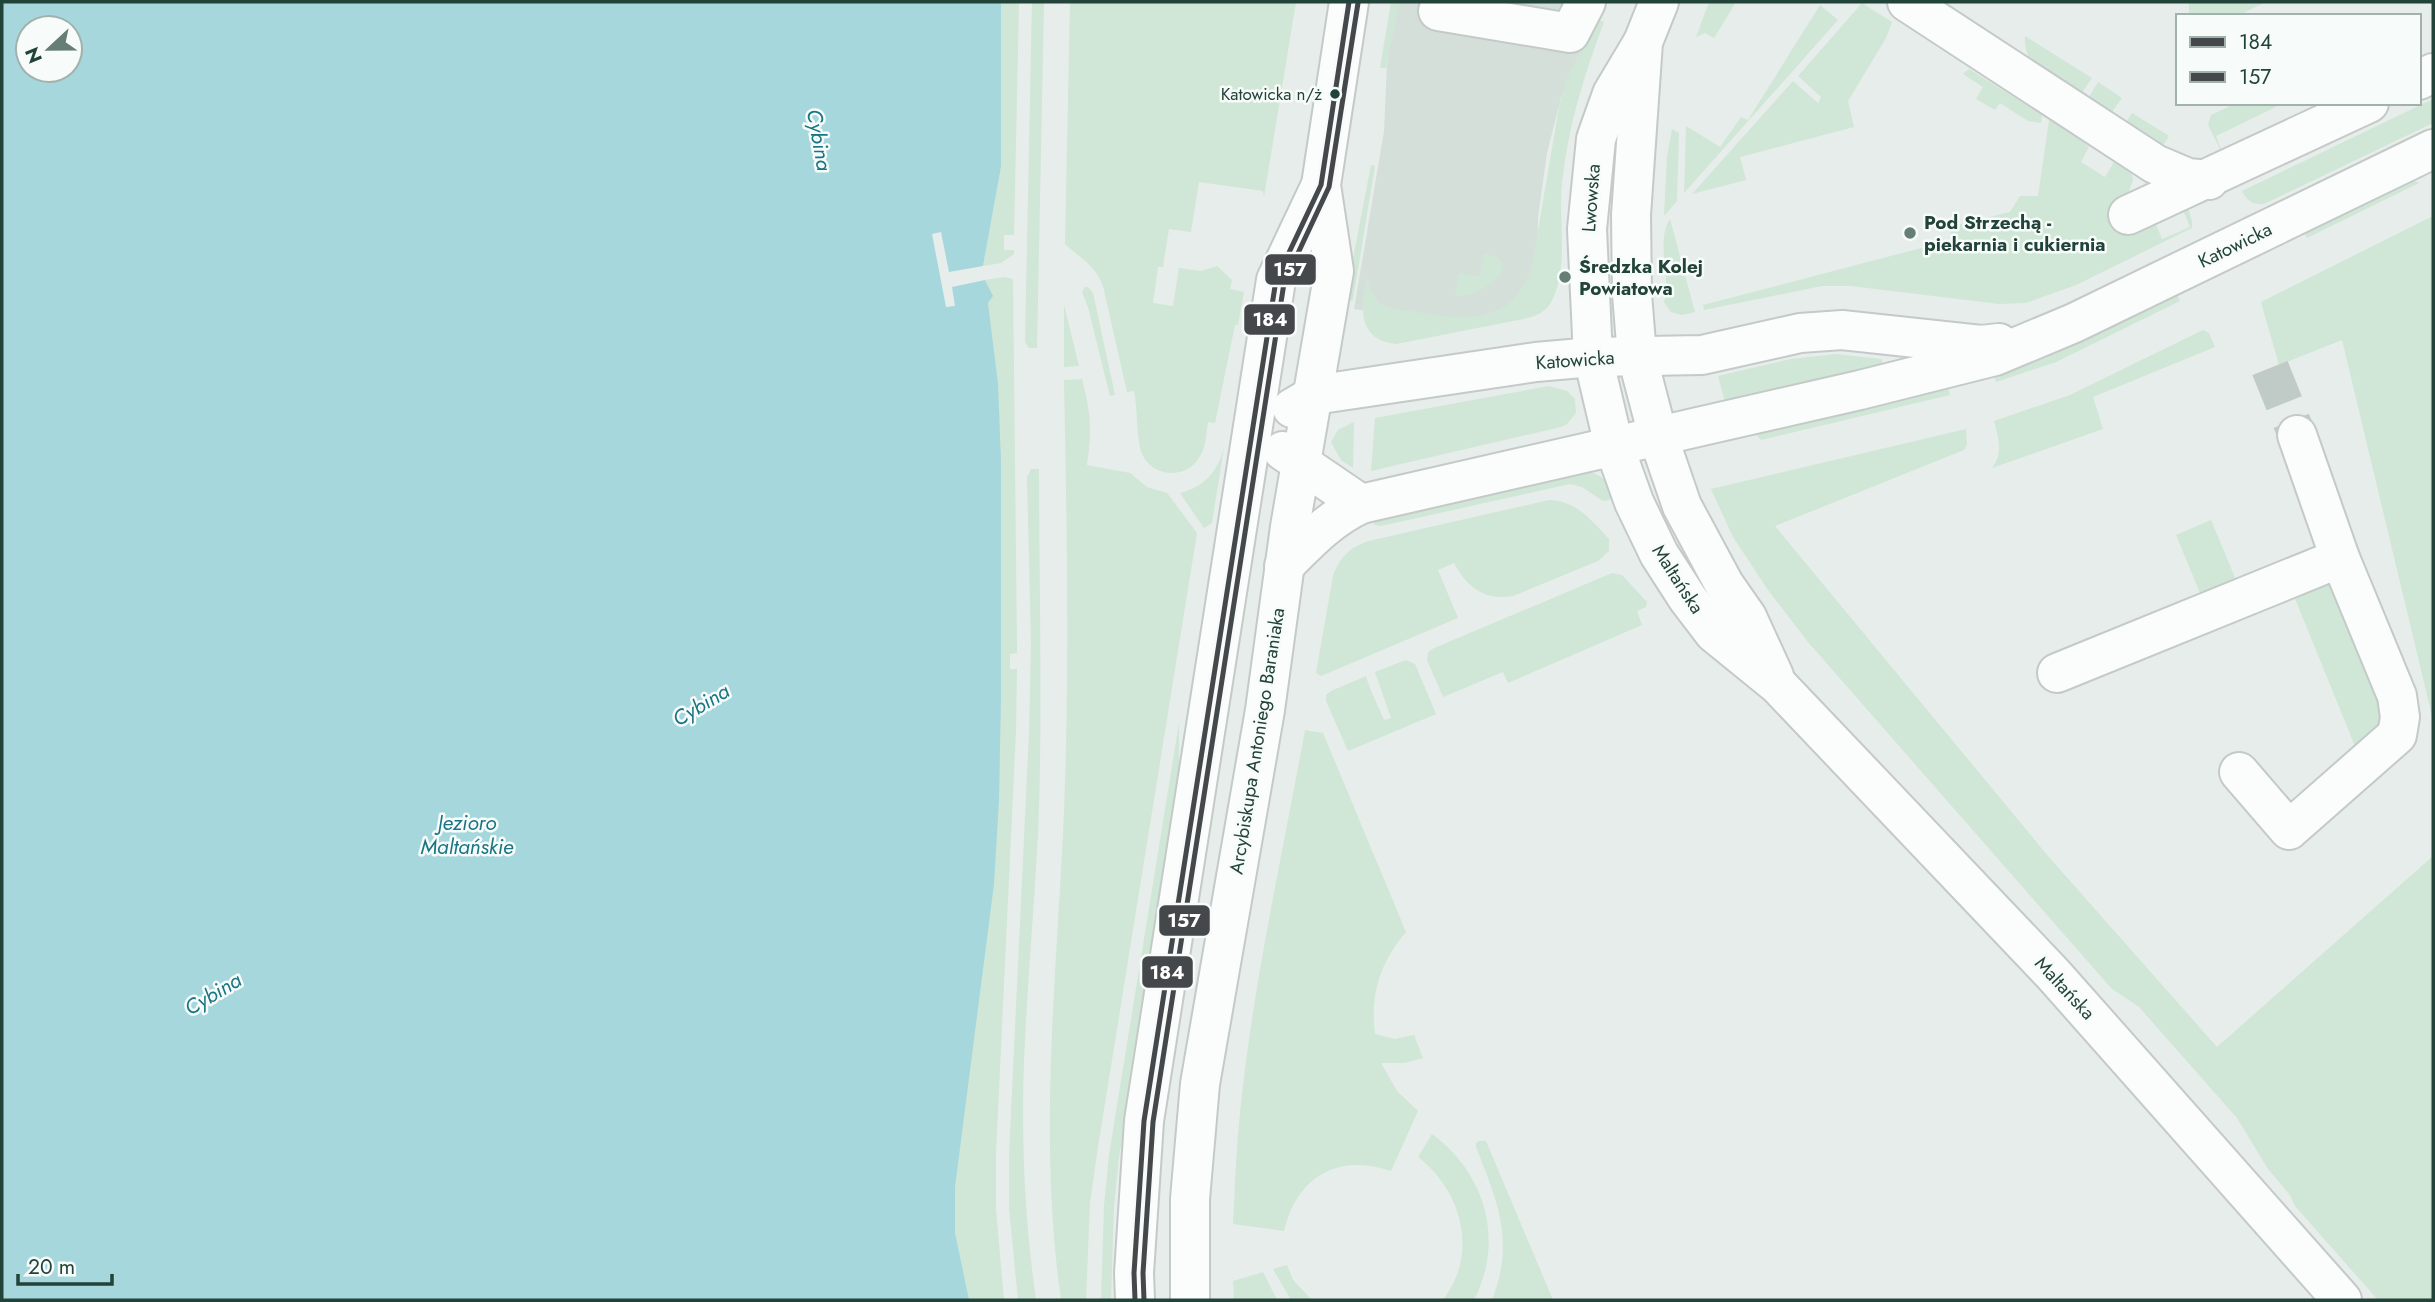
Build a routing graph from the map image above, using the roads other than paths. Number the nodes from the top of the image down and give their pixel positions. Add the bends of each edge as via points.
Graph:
1 (1349, 2) edge
2 (1658, 2) edge
3 (1907, 2) edge
4 (1588, 5) edge
5 (1438, 11) dead end
6 (1643, 42) junction
7 (2365, 105) edge
8 (2433, 149) edge
9 (2208, 180) junction
10 (1321, 185) junction
11 (2128, 215) dead end
12 (2036, 340) junction
13 (1637, 356) junction
14 (1593, 357) junction
15 (1314, 396) junction
16 (1254, 429) junction
17 (2297, 435) tunnel mouth
18 (1658, 436) junction
19 (1614, 446) junction
20 (1302, 466) junction
21 (1361, 505) junction
22 (2340, 558) junction
23 (1284, 566) junction
24 (2057, 673) dead end
25 (1778, 685) junction
26 (2239, 772) dead end
27 (1135, 1300) edge
28 (1191, 1300) edge
29 (2342, 1300) edge

1 - 10 street, Arcybiskupa Antoniego Baraniaka
2 - 6 street, Lwowska
3 - 9 street via 2155,164 2188,178
4 - 5 street via 1570,33
6 - 13 street, Lwowska via 1630,221
6 - 14 street, Lwowska via 1612,94 1596,139 1587,229
7 - 9 street
8 - 12 street, Katowicka
9 - 11 street
10 - 15 street, Arcybiskupa Antoniego Baraniaka via 1334,271
10 - 16 street, Arcybiskupa Antoniego Baraniaka via 1276,280
12 - 13 street, Katowicka via 1981,345 1842,330 1800,333 1702,355
12 - 18 street, Katowicka via 1995,356
13 - 14 street, Katowicka
13 - 18 street, Lwowska
14 - 15 street, Katowicka
14 - 19 street, Lwowska
15 - 16 street, Katowicka
15 - 20 street, Arcybiskupa Antoniego Baraniaka
16 - 20 street
16 - 27 street, Arcybiskupa Antoniego Baraniaka via 1144,1121
17 - 22 street
18 - 19 street, Katowicka
18 - 25 street, Maltańska via 1682,506 1747,617
19 - 21 street, Katowicka
19 - 25 street, Maltańska via 1634,502 1688,600 1714,633
20 - 21 street
20 - 23 street, Arcybiskupa Antoniego Baraniaka
21 - 23 street, Katowicka via 1324,526
22 - 24 street
22 - 26 street via 2397,696 2397,735 2289,830
23 - 28 street, Arcybiskupa Antoniego Baraniaka via 1265,710 1200,1084 1190,1199
25 - 29 street, Maltańska via 2053,974

